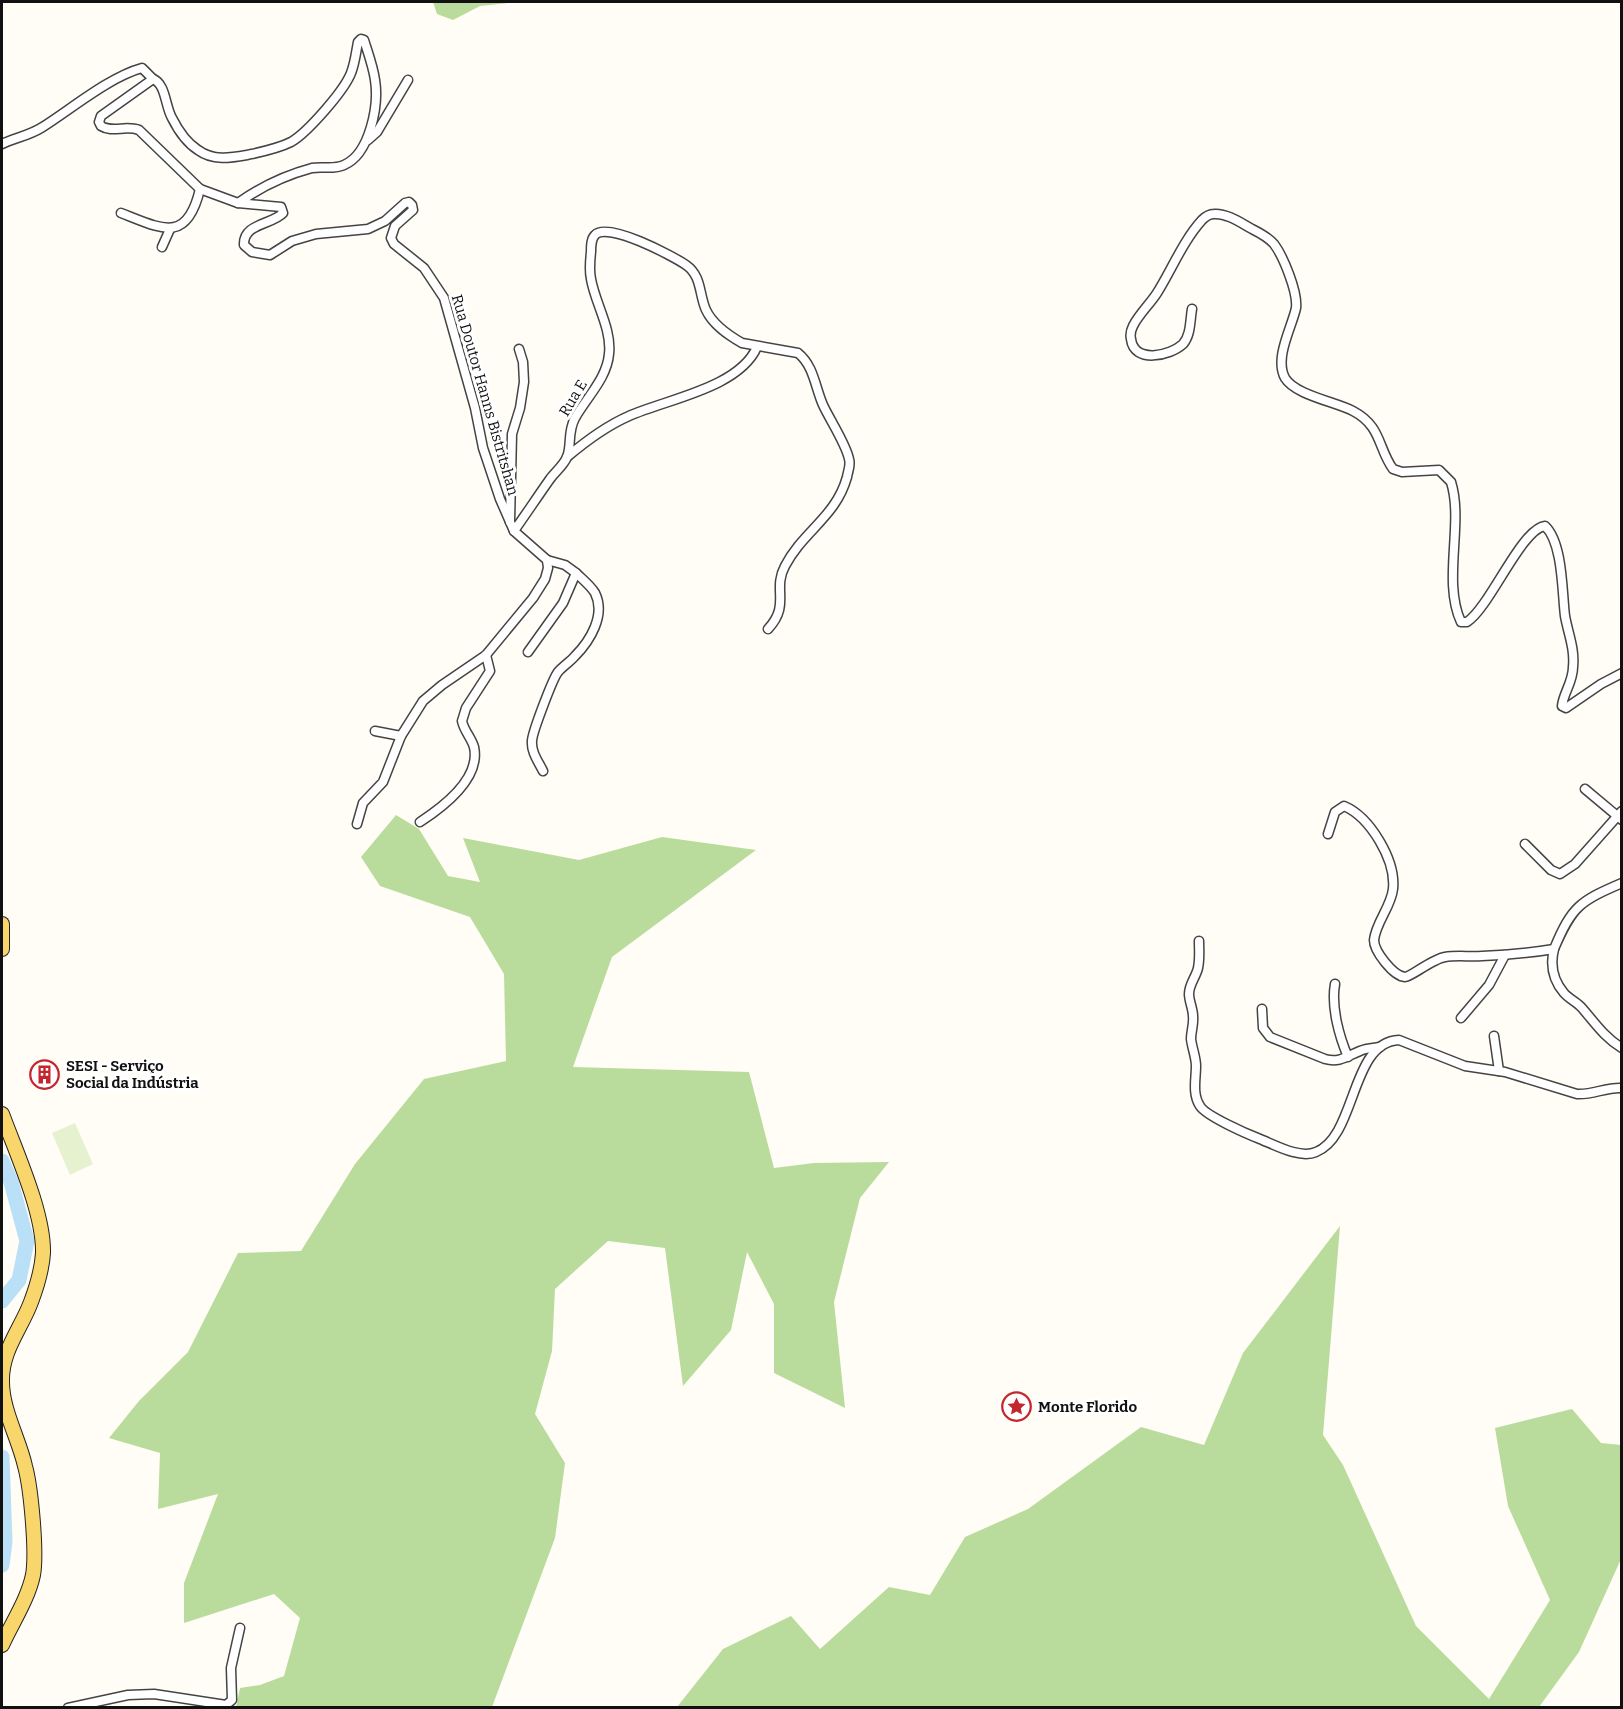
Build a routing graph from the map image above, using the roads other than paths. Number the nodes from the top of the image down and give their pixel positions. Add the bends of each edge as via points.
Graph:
1 (153, 78) junction
2 (408, 80) dead end
3 (366, 142) junction
4 (2, 144) edge
5 (200, 189) junction
6 (238, 203) junction
7 (121, 213) dead end
8 (170, 229) junction
9 (162, 247) dead end
10 (1192, 309) dead end
11 (757, 346) junction
12 (519, 349) dead end
13 (567, 457) junction
14 (512, 528) junction
15 (547, 560) junction
16 (576, 573) junction
17 (768, 629) dead end
18 (528, 652) dead end
19 (486, 655) junction
20 (1622, 673) edge
21 (375, 731) dead end
22 (401, 736) junction
23 (543, 771) dead end
24 (1586, 789) dead end
25 (1620, 816) edge
26 (420, 822) dead end
27 (357, 825) dead end
28 (1328, 834) dead end
29 (1526, 844) dead end
30 (1622, 883) edge
31 (2, 924) edge
32 (1199, 941) dead end
33 (1554, 949) junction
34 (2, 950) edge
35 (1505, 955) junction
36 (1335, 984) dead end
37 (1262, 1009) dead end
38 (1461, 1018) dead end
39 (1494, 1036) dead end
40 (1380, 1047) junction
41 (1622, 1048) edge
42 (1348, 1057) junction
43 (1499, 1071) junction
44 (1622, 1088) edge
45 (2, 1114) edge
46 (240, 1628) dead end
47 (2, 1645) edge
48 (68, 1707) edge

1 - 3 street via 162,87 172,120 199,152 219,158 242,156 288,143 306,130 350,76 362,39 376,88
1 - 4 street via 144,69 138,69 74,104 38,130
1 - 5 street, Rua Doutor Hanns Bistritshan via 105,113 99,122 103,129 133,128 145,135
2 - 3 street
3 - 6 street via 359,154 344,165 301,172
5 - 6 street, Rua Doutor Hanns Bistritshan
5 - 8 street via 190,219
6 - 14 street, Rua Doutor Hanns Bistritshan via 277,205 283,209 278,218 250,231 244,239 249,250 266,255 316,234 368,229 385,221 405,203 412,205 413,210 395,226 391,238 424,268 444,298 483,448
7 - 8 street
8 - 9 street
10 - 20 street via 1188,334 1181,345 1154,356 1135,349 1130,338 1135,322 1204,218 1214,214 1228,217 1268,238 1285,264 1296,301 1283,354 1286,380 1297,389 1366,420 1394,470 1439,470 1451,482 1455,510 1455,602 1461,622 1472,619 1481,609 1509,562 1536,530 1545,526 1558,561 1574,657 1573,677 1562,706 1566,708
11 - 13 street via 753,356 727,377 626,417
11 - 13 street, Rua E via 742,344 716,325 707,313 696,276 687,266 630,237 606,230 598,232 592,240 591,280 610,351 602,376 569,433
11 - 17 street via 791,351 804,358 850,460 836,502 784,567 779,614
12 - 14 street via 524,382 512,434
13 - 14 street, Rua E
14 - 15 street
15 - 16 street
15 - 19 street via 547,574 539,591
16 - 18 street via 562,603
16 - 23 street via 595,594 599,608 587,641 555,677 532,735 533,752
19 - 22 street via 429,695
19 - 26 street via 490,671 462,721 474,749 468,777 448,802
21 - 22 street
22 - 27 street via 383,782 363,803
24 - 25 street
25 - 29 street via 1575,864 1560,874
28 - 35 street via 1335,812 1344,806 1369,825 1382,846 1393,876 1393,889 1377,930 1375,947 1399,974 1406,977 1429,962 1449,956
30 - 33 street via 1576,908
31 - 34 main road
32 - 40 street via 1198,968 1189,994 1195,1089 1204,1111 1274,1144 1300,1153 1315,1153 1339,1127 1364,1068
33 - 35 street
33 - 41 street via 1553,972 1564,994
35 - 38 street via 1488,985
36 - 42 street via 1341,1038
37 - 42 street via 1263,1028 1269,1037 1333,1061
39 - 43 street
40 - 42 street via 1363,1049
40 - 43 street via 1399,1040 1465,1066
43 - 44 street via 1577,1094
45 - 47 main road via 28,1183 43,1252 37,1286 2,1371 8,1410 26,1467 33,1573
46 - 48 street via 231,1668 232,1700 226,1705 154,1694

